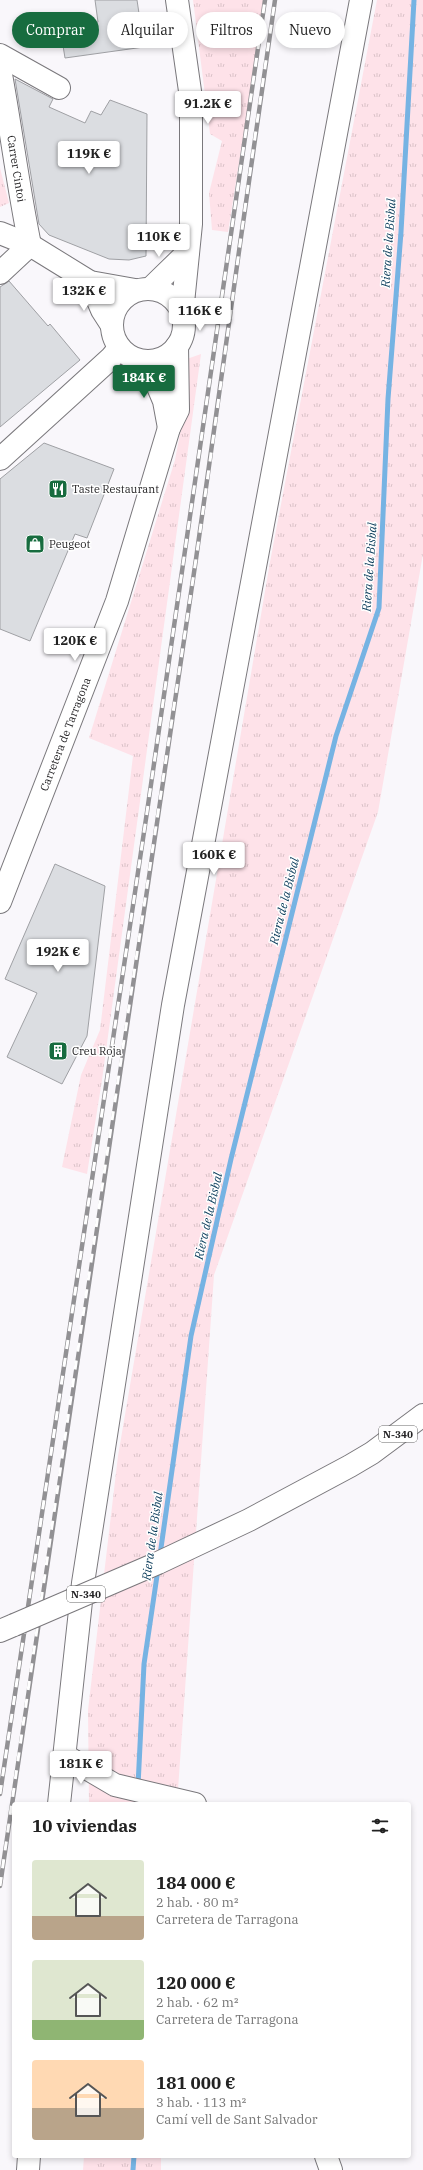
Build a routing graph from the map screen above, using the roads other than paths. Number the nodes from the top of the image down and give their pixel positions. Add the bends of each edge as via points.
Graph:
1 (177, 0) edge
2 (360, 0) edge
3 (0, 55) edge
4 (0, 69) edge
5 (59, 88) dead end
6 (0, 233) edge
7 (30, 245) junction
8 (188, 252) junction
9 (0, 273) edge
10 (90, 282) junction
11 (143, 289) junction
12 (182, 313) junction
13 (111, 324) junction
14 (177, 346) junction
15 (119, 348) junction
16 (147, 361) junction
17 (169, 428) junction
18 (0, 459) edge
19 (0, 902) edge
20 (423, 1415) edge
21 (5, 1629) edge
22 (64, 1755) junction
23 (59, 1802) edge
24 (185, 1802) edge
25 (29, 2158) edge
26 (327, 2158) edge
27 (28, 2170) edge
28 (332, 2170) edge

1 - 8 main road via 192,98 192,224
2 - 22 main road via 173,1004 83,1583
3 - 5 main road
4 - 7 main road, Carrer Cintoi
6 - 7 main road
7 - 9 main road
7 - 10 main road
8 - 11 main road
8 - 12 main road
10 - 11 main road
10 - 13 main road
11 - 12 main road via 161,290 178,303
11 - 13 main road via 125,296 117,304 112,313
12 - 14 main road via 183,336
13 - 15 main road via 113,337
14 - 16 main road via 159,360
14 - 17 main road, Carretera de Tarragona via 178,410
15 - 16 main road via 136,360
15 - 18 main road
16 - 17 main road, Carretera de Tarragona via 164,401
17 - 19 main road, Carretera de Tarragona via 117,601
20 - 21 main road, N-340, bridge via 367,1456 249,1520 158,1563
22 - 23 main road
22 - 24 main road via 115,1786
25 - 27 main road
26 - 28 main road

